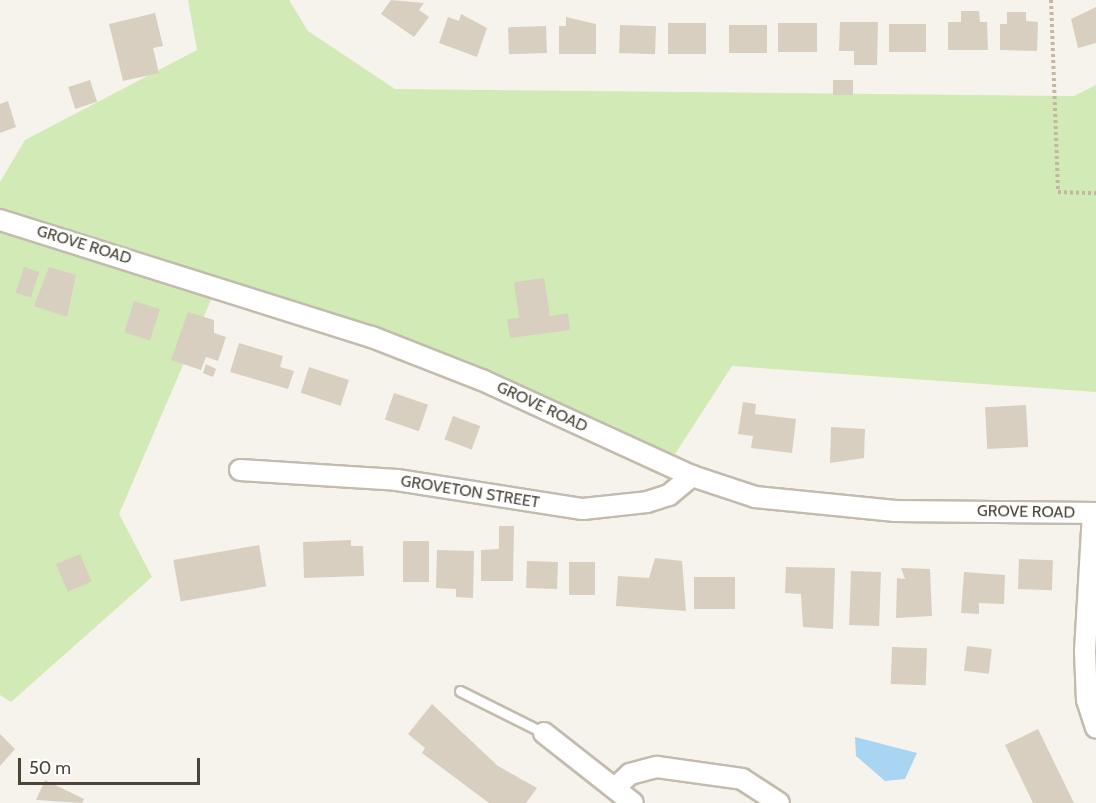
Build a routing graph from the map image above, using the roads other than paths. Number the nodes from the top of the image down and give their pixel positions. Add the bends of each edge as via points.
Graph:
1 (0, 220) edge
2 (240, 470) dead end
3 (692, 476) junction
4 (1094, 513) edge
5 (460, 691) dead end
6 (1096, 728) edge
7 (544, 733) joint
8 (616, 787) junction
9 (633, 803) edge
10 (778, 803) edge

1 - 3 street, GROVE ROAD via 372,337 482,380
2 - 3 street, GROVETON STREET via 397,480 583,509 647,502 669,495
3 - 4 street, GROVE ROAD via 755,497 822,507
4 - 6 street via 1085,651 1087,700
5 - 7 lane
7 - 8 street
8 - 9 street
8 - 10 street via 630,774 657,767 742,779

